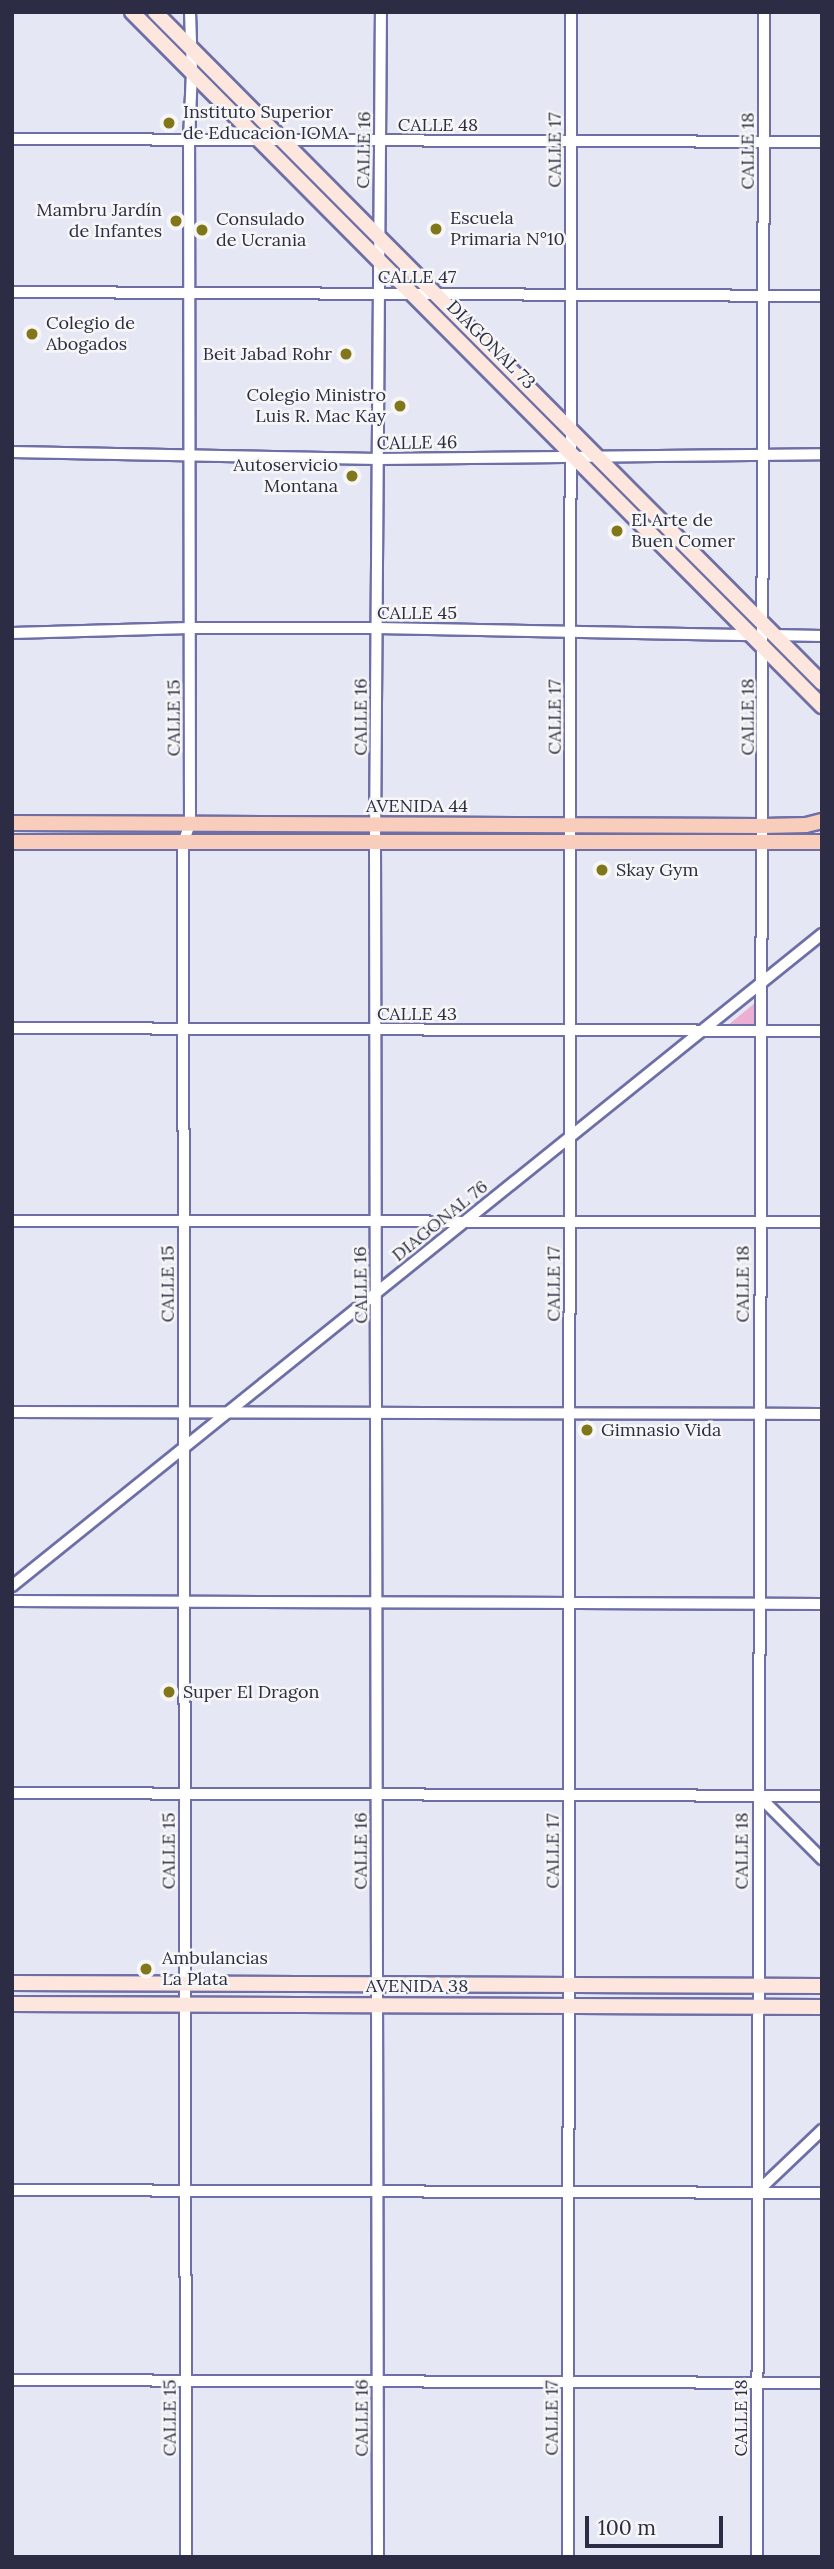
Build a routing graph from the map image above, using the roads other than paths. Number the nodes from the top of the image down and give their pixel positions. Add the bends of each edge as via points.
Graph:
1 (132, 12) edge
2 (155, 12) edge
3 (190, 12) edge
4 (381, 12) edge
5 (571, 12) edge
6 (764, 12) edge
7 (191, 49) junction
8 (192, 72) junction
9 (12, 139) edge
10 (189, 140) junction
11 (380, 141) junction
12 (571, 141) junction
13 (261, 142) junction
14 (283, 142) junction
15 (764, 142) junction
16 (822, 142) edge
17 (379, 238) junction
18 (380, 261) junction
19 (12, 292) edge
20 (190, 292) junction
21 (411, 292) junction
22 (380, 293) junction
23 (433, 293) junction
24 (571, 296) junction
25 (764, 296) junction
26 (822, 296) edge
27 (572, 430) junction
28 (12, 452) edge
29 (764, 454) junction
30 (822, 454) edge
31 (572, 455) junction
32 (596, 455) junction
33 (190, 458) junction
34 (378, 459) junction
35 (190, 628) junction
36 (377, 628) junction
37 (570, 629) junction
38 (12, 633) edge
39 (763, 635) junction
40 (822, 636) edge
41 (822, 683) edge
42 (822, 706) edge
43 (822, 821) edge
44 (12, 823) edge
45 (190, 824) junction
46 (375, 825) junction
47 (570, 825) junction
48 (763, 826) junction
49 (762, 841) junction
50 (12, 842) edge
51 (822, 842) edge
52 (183, 843) junction
53 (375, 843) junction
54 (570, 844) junction
55 (822, 934) edge
56 (760, 984) junction
57 (12, 1028) edge
58 (184, 1028) junction
59 (376, 1029) junction
60 (570, 1030) junction
61 (699, 1031) junction
62 (760, 1031) junction
63 (822, 1031) edge
64 (570, 1139) junction
65 (12, 1221) edge
66 (184, 1221) junction
67 (376, 1221) junction
68 (464, 1222) junction
69 (570, 1222) junction
70 (759, 1222) junction
71 (822, 1222) edge
72 (378, 1291) junction
73 (12, 1412) edge
74 (184, 1413) junction
75 (228, 1413) junction
76 (376, 1413) junction
77 (569, 1413) junction
78 (759, 1414) junction
79 (822, 1414) edge
80 (185, 1446) junction
81 (12, 1586) edge
82 (12, 1601) edge
83 (184, 1601) junction
84 (376, 1602) junction
85 (569, 1603) junction
86 (758, 1603) junction
87 (822, 1604) edge
88 (12, 1793) edge
89 (185, 1794) junction
90 (377, 1794) junction
91 (569, 1795) junction
92 (758, 1796) junction
93 (822, 1796) edge
94 (822, 1858) edge
95 (12, 1983) edge
96 (185, 1984) junction
97 (377, 1985) junction
98 (569, 1985) junction
99 (758, 1986) junction
100 (822, 1986) edge
101 (185, 2003) junction
102 (12, 2004) edge
103 (569, 2004) junction
104 (377, 2006) junction
105 (758, 2007) junction
106 (822, 2007) edge
107 (822, 2130) edge
108 (12, 2190) edge
109 (185, 2191) junction
110 (377, 2191) junction
111 (568, 2192) junction
112 (757, 2192) junction
113 (822, 2193) edge
114 (12, 2380) edge
115 (186, 2381) junction
116 (377, 2382) junction
117 (568, 2382) junction
118 (757, 2383) junction
119 (822, 2383) edge
120 (186, 2557) edge
121 (377, 2557) edge
122 (568, 2557) edge
123 (757, 2557) edge

1 - 8 main road, DIAGONAL 73
2 - 7 main road, DIAGONAL 73
3 - 7 street, CALLE 15
4 - 11 street, CALLE 16
5 - 12 street, CALLE 17
6 - 15 street, CALLE 18
7 - 8 street, CALLE 15
7 - 14 main road, DIAGONAL 73
8 - 10 street, CALLE 15
8 - 13 main road, DIAGONAL 73
9 - 10 street, CALLE 48
10 - 13 street, CALLE 48
10 - 20 street, CALLE 15
11 - 12 street, CALLE 48
11 - 14 street, CALLE 48
11 - 17 street, CALLE 16
12 - 15 street, CALLE 48
12 - 24 street, CALLE 17
13 - 14 street, CALLE 48
13 - 18 main road, DIAGONAL 73
14 - 17 main road, DIAGONAL 73
15 - 16 street, CALLE 48
15 - 25 street, CALLE 18
17 - 18 street, CALLE 16
17 - 23 main road, DIAGONAL 73
18 - 21 main road, DIAGONAL 73
18 - 22 street, CALLE 16
19 - 20 street, CALLE 47
20 - 22 street, CALLE 47
20 - 33 street, CALLE 15
21 - 22 street, CALLE 47
21 - 23 street, CALLE 47
21 - 31 main road, DIAGONAL 73
22 - 34 street, CALLE 16
23 - 24 street, CALLE 47
23 - 27 main road, DIAGONAL 73
24 - 25 street, CALLE 47
24 - 27 street, CALLE 17
25 - 26 street, CALLE 47
25 - 29 street, CALLE 18
27 - 31 street, CALLE 17
27 - 32 main road, DIAGONAL 73
28 - 33 street, CALLE 46
29 - 30 street, CALLE 46
29 - 32 street, CALLE 46
29 - 39 street, CALLE 18
31 - 32 street, CALLE 46
31 - 34 street, CALLE 46
31 - 37 street, CALLE 17
31 - 39 main road, DIAGONAL 73
32 - 39 main road, DIAGONAL 73
33 - 34 street, CALLE 46
33 - 35 street, CALLE 15
34 - 36 street, CALLE 16
35 - 36 street, CALLE 45
35 - 38 street, CALLE 45
35 - 45 street, CALLE 15
36 - 37 street, CALLE 45
36 - 46 street, CALLE 16
37 - 39 street, CALLE 45
37 - 47 street, CALLE 17
39 - 40 street, CALLE 45
39 - 41 main road, DIAGONAL 73
39 - 42 main road, DIAGONAL 73
39 - 48 street, CALLE 18
43 - 48 main road, AVENIDA 44
44 - 45 main road, AVENIDA 44
45 - 46 main road, AVENIDA 44
45 - 52 street, CALLE 15
46 - 47 main road, AVENIDA 44
46 - 53 street, CALLE 16
47 - 48 main road, AVENIDA 44
47 - 54 street, CALLE 17
48 - 49 street, CALLE 18
49 - 51 main road
49 - 54 main road
49 - 56 street, CALLE 18
50 - 52 main road
52 - 53 main road
52 - 58 street, CALLE 15
53 - 54 main road
53 - 59 street, CALLE 16
54 - 60 street, CALLE 17
55 - 56 street, DIAGONAL 76
56 - 61 street, DIAGONAL 76
56 - 62 street, CALLE 18
57 - 58 street, CALLE 43
58 - 59 street, CALLE 43
58 - 66 street, CALLE 15
59 - 60 street, CALLE 43
59 - 67 street, CALLE 16
60 - 61 street, CALLE 43
60 - 64 street, CALLE 17
61 - 62 street, CALLE 43
61 - 64 street, DIAGONAL 76
62 - 63 street, CALLE 43
62 - 70 street, CALLE 18
64 - 68 street, DIAGONAL 76
64 - 69 street, CALLE 17
65 - 66 street
66 - 67 street
66 - 74 street, CALLE 15
67 - 68 street
67 - 72 street, CALLE 16
68 - 69 street
68 - 72 street, DIAGONAL 76
69 - 70 street
69 - 77 street, CALLE 17
70 - 71 street
70 - 78 street, CALLE 18
72 - 75 street, DIAGONAL 76
72 - 76 street, CALLE 16
73 - 74 street
74 - 75 street
74 - 80 street, CALLE 15
75 - 76 street
75 - 80 street, DIAGONAL 76
76 - 77 street
76 - 84 street, CALLE 16
77 - 78 street
77 - 85 street, CALLE 17
78 - 79 street
78 - 86 street, CALLE 18
80 - 81 street, DIAGONAL 76
80 - 83 street, CALLE 15
82 - 83 street
83 - 84 street
83 - 89 street, CALLE 15
84 - 85 street
84 - 90 street, CALLE 16
85 - 86 street
85 - 91 street, CALLE 17
86 - 87 street
86 - 92 street, CALLE 18
88 - 89 street
89 - 90 street
89 - 96 street, CALLE 15
90 - 91 street
90 - 97 street, CALLE 16
91 - 92 street
91 - 98 street, CALLE 17
92 - 93 street
92 - 94 street
92 - 99 street, CALLE 18
95 - 96 main road, AVENIDA 38
96 - 97 main road, AVENIDA 38
96 - 101 street, CALLE 15
97 - 98 main road, AVENIDA 38
97 - 104 street, CALLE 16
98 - 99 main road, AVENIDA 38
98 - 103 street, CALLE 17
99 - 100 main road, AVENIDA 38
99 - 105 street, CALLE 18
101 - 102 main road, AVENIDA 38
101 - 104 main road, AVENIDA 38
101 - 109 street, CALLE 15
103 - 104 main road, AVENIDA 38
103 - 105 main road, AVENIDA 38
103 - 111 street, CALLE 17
104 - 110 street, CALLE 16
105 - 106 main road, AVENIDA 38
105 - 112 street, CALLE 18
107 - 112 street
108 - 109 street
109 - 110 street
109 - 115 street, CALLE 15
110 - 111 street
110 - 116 street, CALLE 16
111 - 112 street
111 - 117 street, CALLE 17
112 - 113 street
112 - 118 street, CALLE 18
114 - 115 street
115 - 116 street
115 - 120 street, CALLE 15
116 - 117 street
116 - 121 street, CALLE 16
117 - 118 street
117 - 122 street, CALLE 17
118 - 119 street
118 - 123 street, CALLE 18

